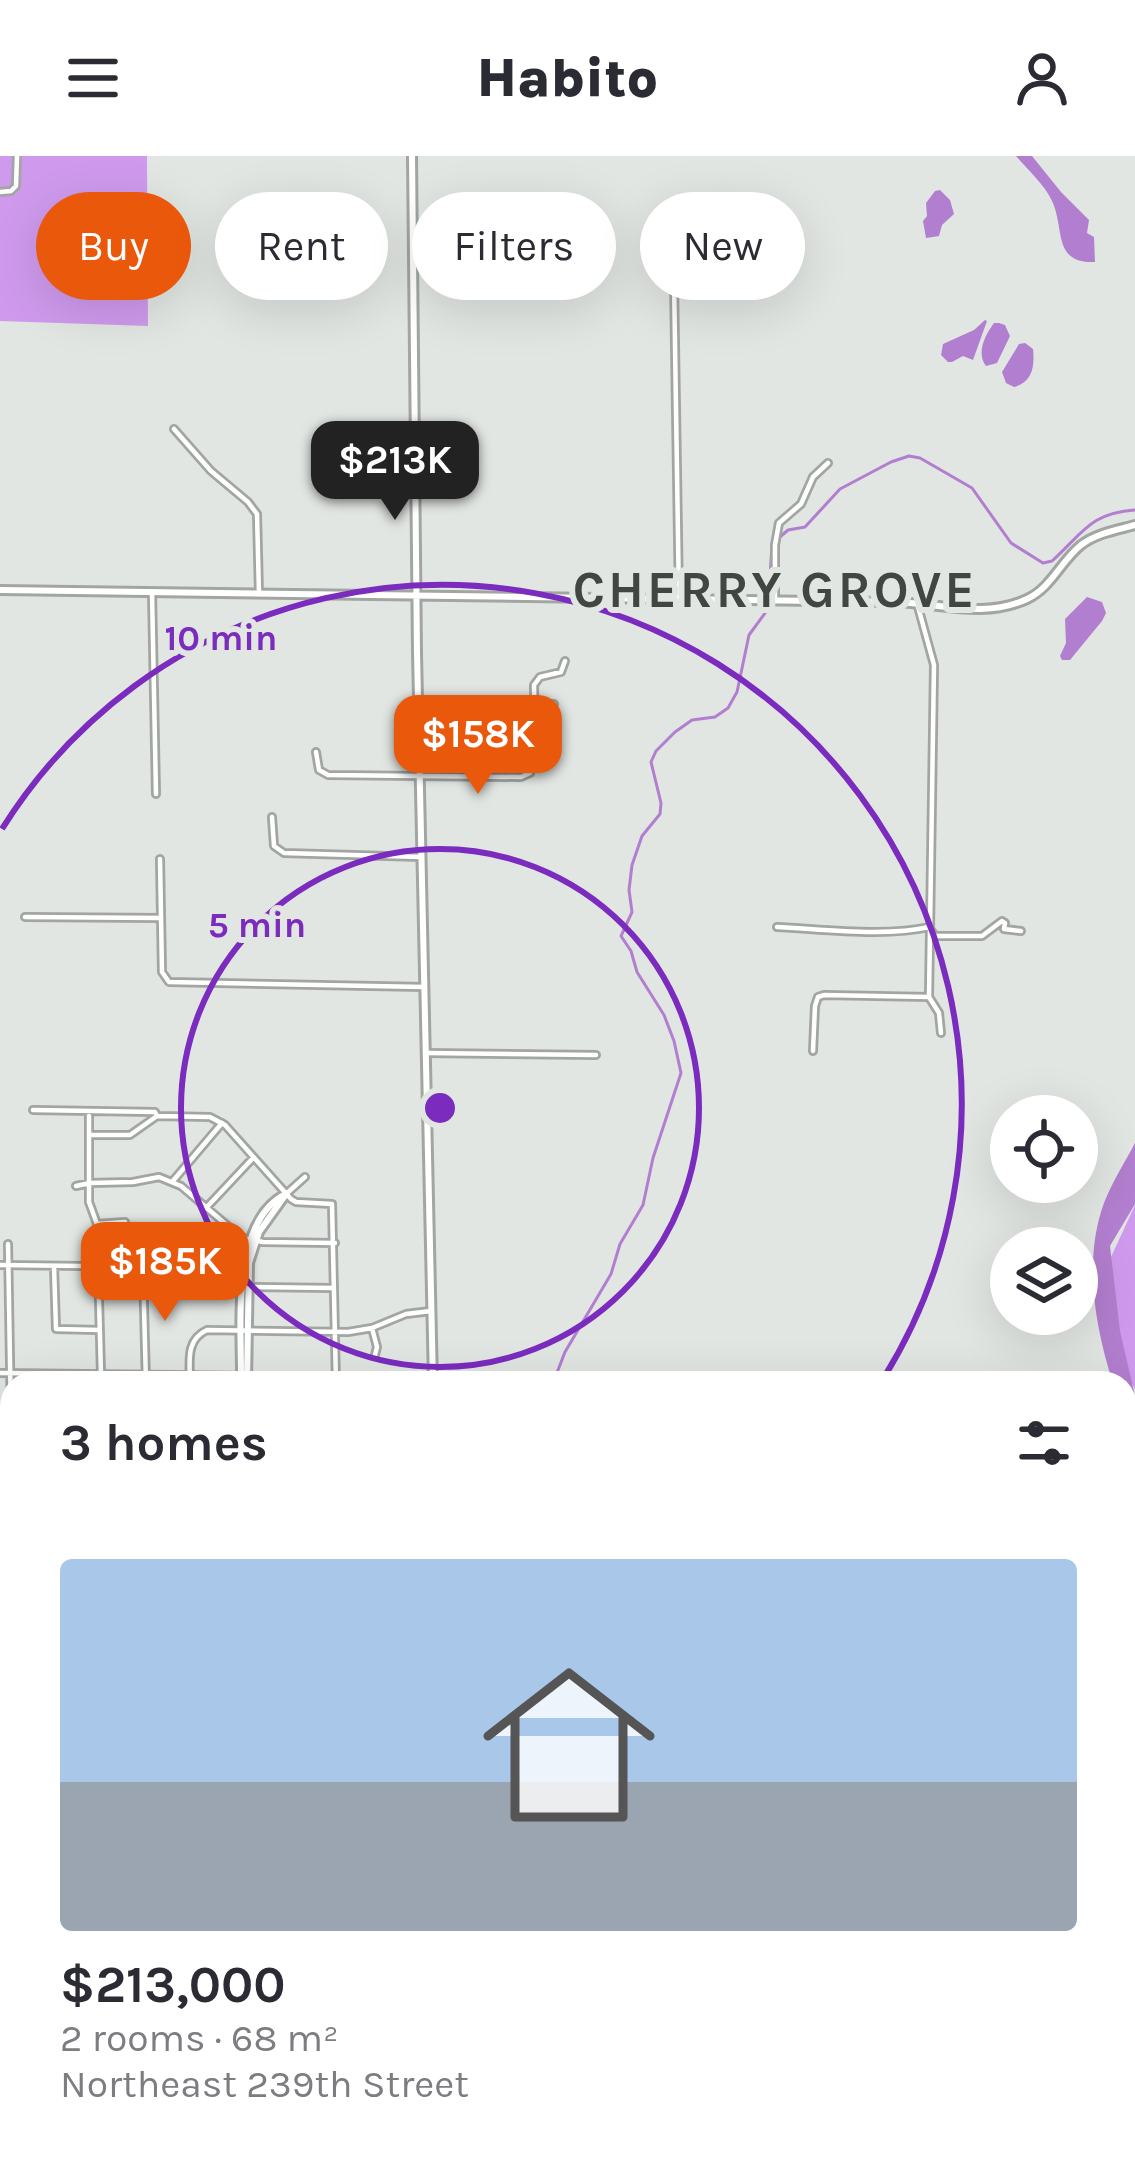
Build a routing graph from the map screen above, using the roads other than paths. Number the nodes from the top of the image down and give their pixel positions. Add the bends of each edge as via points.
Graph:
1 (17, 156) edge
2 (412, 156) edge
3 (0, 192) edge
4 (674, 300) edge
5 (174, 429) dead end
6 (828, 464) dead end
7 (1135, 525) edge
8 (0, 590) edge
9 (152, 592) junction
10 (259, 594) junction
11 (416, 596) junction
12 (679, 600) junction
13 (775, 601) junction
14 (917, 603) junction
15 (565, 661) dead end
16 (554, 704) dead end
17 (535, 708) junction
18 (555, 746) dead end
19 (316, 752) dead end
20 (534, 758) junction
21 (420, 776) junction
22 (156, 794) dead end
23 (272, 817) dead end
24 (422, 857) junction
25 (160, 859) dead end
26 (26, 917) dead end
27 (161, 918) junction
28 (777, 927) dead end
29 (929, 927) junction
30 (1021, 932) dead end
31 (424, 987) junction
32 (928, 998) junction
33 (940, 1033) dead end
34 (813, 1051) dead end
35 (426, 1053) junction
36 (596, 1055) dead end
37 (33, 1110) dead end
38 (89, 1116) dead end
39 (157, 1116) junction
40 (219, 1121) junction
41 (89, 1135) junction
42 (254, 1158) junction
43 (305, 1177) dead end
44 (172, 1181) junction
45 (90, 1183) junction
46 (76, 1186) dead end
47 (286, 1194) junction
48 (206, 1208) junction
49 (125, 1222) dead end
50 (97, 1224) junction
51 (252, 1241) junction
52 (8, 1244) dead end
53 (335, 1244) junction
54 (0, 1265) edge
55 (9, 1265) junction
56 (54, 1266) junction
57 (99, 1266) junction
58 (143, 1267) junction
59 (166, 1267) dead end
60 (226, 1284) dead end
61 (245, 1288) junction
62 (335, 1288) junction
63 (431, 1311) junction
64 (372, 1328) junction
65 (100, 1330) junction
66 (245, 1331) junction
67 (336, 1333) junction
68 (375, 1355) dead end
69 (10, 1371) edge
70 (101, 1371) edge
71 (146, 1371) edge
72 (190, 1371) edge
73 (244, 1371) edge
74 (336, 1371) edge
75 (433, 1371) edge

1 - 3 street via 16,186
2 - 11 street
4 - 12 street
5 - 10 street via 257,514
6 - 13 street via 779,523
7 - 14 street via 1088,540 1026,599 973,610
8 - 9 street
9 - 10 street
9 - 22 street
10 - 11 street
11 - 12 street
11 - 21 street
12 - 13 street
13 - 14 street
14 - 29 street via 934,665
15 - 17 street via 561,672 536,681
16 - 17 street
17 - 20 street
18 - 20 street
19 - 21 street via 328,775
20 - 21 street via 521,777
21 - 24 street
23 - 24 street via 274,847 284,853
24 - 31 street
25 - 27 street
26 - 27 street
27 - 31 street via 162,972 171,983
28 - 29 street
29 - 30 street via 935,936 982,936 1002,921 1008,932
29 - 32 street
31 - 35 street
32 - 33 street
32 - 34 street via 824,995 814,1006
35 - 36 street
35 - 63 street
37 - 39 street
38 - 41 street
39 - 40 street
39 - 41 street via 130,1135
40 - 42 street
40 - 44 street
41 - 45 street
42 - 47 street
42 - 48 street
43 - 47 street
44 - 45 street
44 - 48 street
45 - 46 street
45 - 50 street
47 - 51 street
47 - 53 street via 332,1204
48 - 51 street
49 - 50 street
50 - 57 street
51 - 53 street
51 - 61 street
52 - 55 street
53 - 62 street
54 - 55 street
55 - 56 street
55 - 69 street
56 - 57 street
56 - 65 street via 55,1326
57 - 58 street
57 - 65 street
58 - 59 street
58 - 71 street
60 - 61 street
61 - 62 street
61 - 66 street
62 - 67 street
63 - 64 street
63 - 75 street
64 - 67 street
64 - 68 street
65 - 70 street
66 - 67 street
66 - 72 street via 196,1336
66 - 73 street
67 - 74 street

